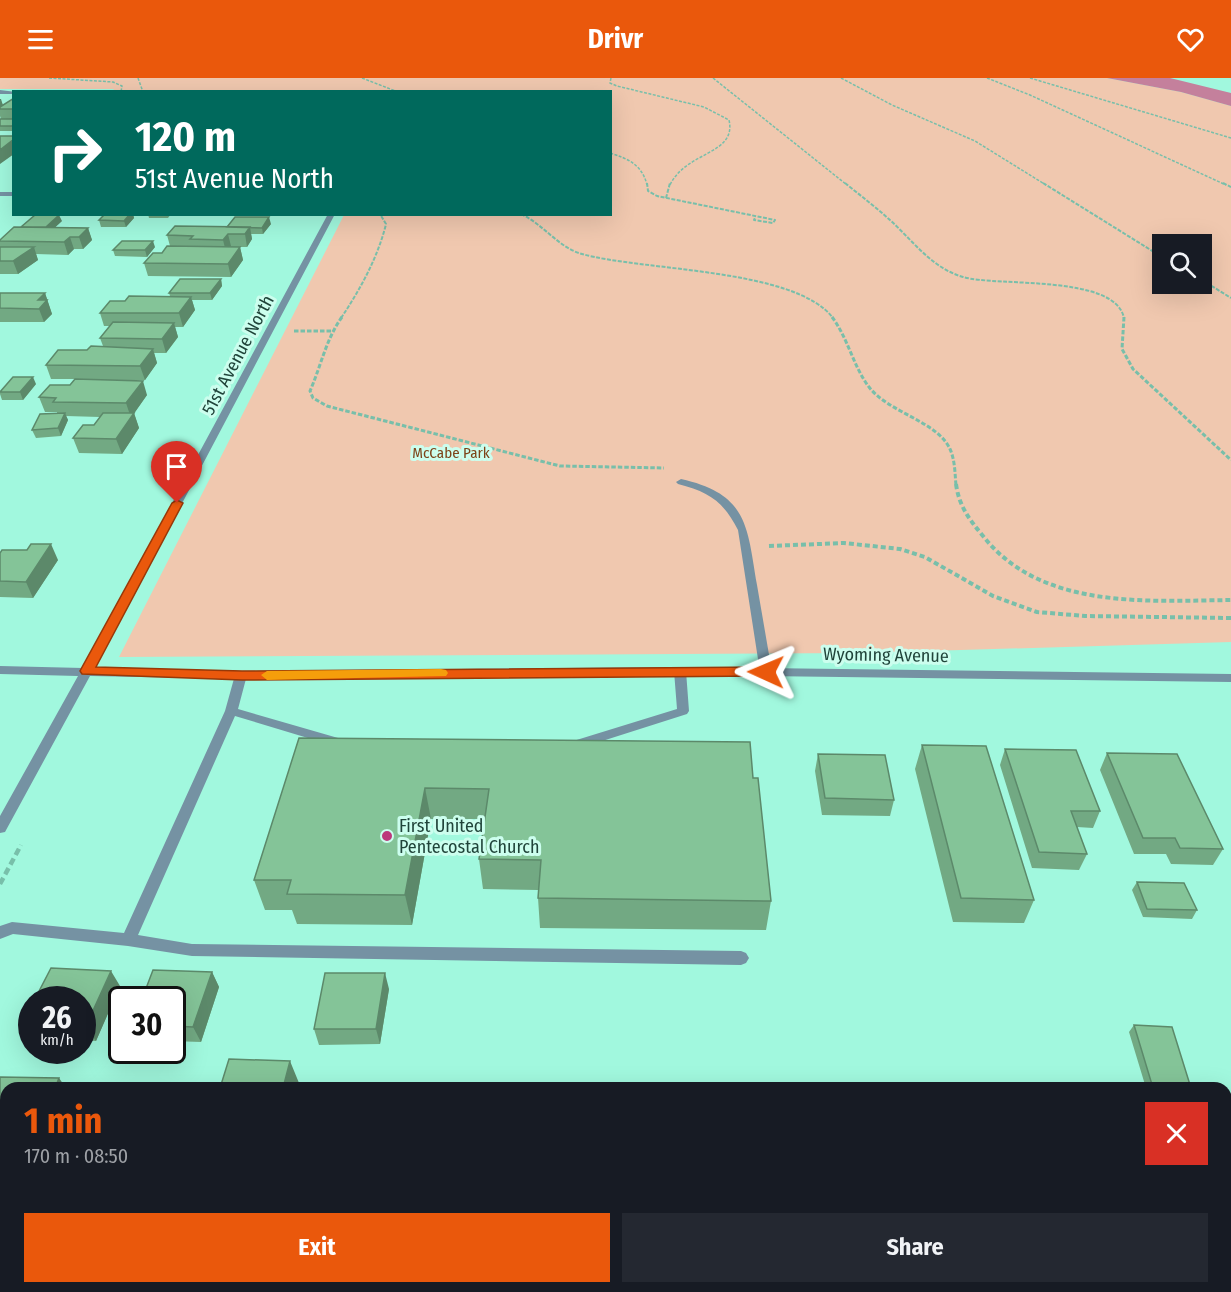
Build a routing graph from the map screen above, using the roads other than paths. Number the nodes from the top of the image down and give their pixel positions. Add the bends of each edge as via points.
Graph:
1 (331, 216) edge
2 (681, 482) dead end
3 (0, 670) edge
4 (87, 671) junction
5 (680, 671) junction
6 (766, 672) junction
7 (242, 675) junction
8 (1231, 678) edge
9 (231, 711) junction
10 (351, 746) edge
11 (561, 746) edge
12 (0, 828) edge
13 (0, 933) edge
14 (128, 940) junction
15 (741, 958) dead end

1 - 4 street, 51st Avenue North
2 - 6 street via 717,495 734,511 743,530
3 - 4 street, Wyoming Avenue
4 - 7 street, Wyoming Avenue
4 - 12 street, 51st Avenue North
5 - 6 street, Wyoming Avenue
5 - 7 street, Wyoming Avenue
5 - 11 street via 683,711 572,746
6 - 8 street, Wyoming Avenue
7 - 9 street
9 - 10 street
9 - 14 street
13 - 14 street via 12,928
14 - 15 street via 192,951

